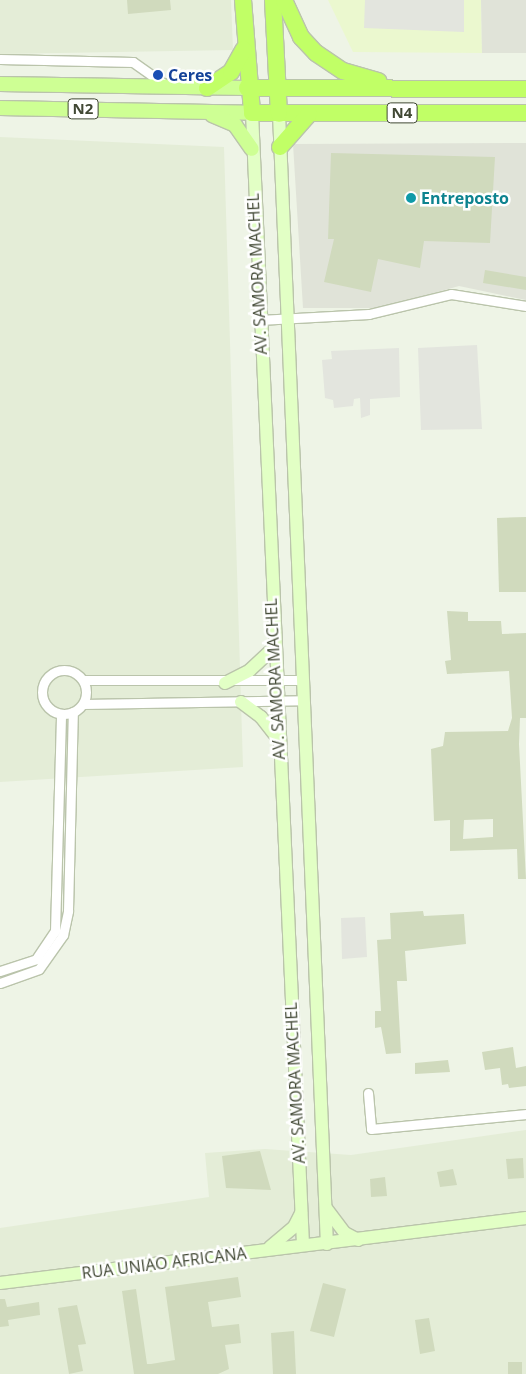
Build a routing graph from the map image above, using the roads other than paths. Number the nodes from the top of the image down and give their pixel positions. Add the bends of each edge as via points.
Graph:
1 (242, 0) edge
2 (273, 0) edge
3 (284, 0) edge
4 (245, 46) junction
5 (0, 59) edge
6 (0, 84) edge
7 (169, 88) junction
8 (207, 88) junction
9 (247, 88) junction
10 (276, 88) junction
11 (446, 88) junction
12 (526, 89) edge
13 (0, 108) edge
14 (201, 112) junction
15 (252, 113) junction
16 (526, 113) edge
17 (279, 114) junction
18 (309, 114) junction
19 (280, 147) junction
20 (252, 149) junction
21 (526, 306) edge
22 (288, 318) junction
23 (259, 320) junction
24 (274, 648) junction
25 (83, 680) junction
26 (276, 680) junction
27 (302, 680) junction
28 (225, 683) junction
29 (278, 700) junction
30 (304, 700) junction
31 (241, 702) junction
32 (83, 704) junction
33 (74, 712) junction
34 (61, 714) junction
35 (278, 739) junction
36 (0, 972) edge
37 (0, 983) edge
38 (368, 1093) dead end
39 (526, 1114) edge
40 (326, 1208) junction
41 (302, 1212) junction
42 (526, 1218) edge
43 (358, 1240) junction
44 (303, 1244) junction
45 (327, 1244) junction
46 (264, 1251) junction
47 (0, 1284) edge

1 - 4 highway
2 - 10 highway
3 - 11 highway via 301,37 343,71 372,80
4 - 8 highway via 231,72
4 - 9 highway
5 - 7 street via 133,62
6 - 7 main road, N2
7 - 8 main road, N2
8 - 9 main road, N2
9 - 10 highway, N4
9 - 15 highway
10 - 11 highway, N4
10 - 17 highway
11 - 12 highway, N4
13 - 14 main road, N2
14 - 15 main road, N2
14 - 20 main road via 235,125
15 - 17 highway, N4
15 - 20 main road, AV. SAMORA MACHEL
16 - 18 highway, N4
17 - 18 highway, N4
17 - 19 main road, AV. SAMORA MACHEL
18 - 19 highway
19 - 22 main road, AV. SAMORA MACHEL
20 - 23 main road, AV. SAMORA MACHEL
21 - 22 street via 456,293 369,314
22 - 23 street
22 - 27 main road, AV. SAMORA MACHEL
23 - 24 main road, AV. SAMORA MACHEL
24 - 26 main road, AV. SAMORA MACHEL
24 - 28 main road via 250,670
25 - 28 street
25 - 32 street
25 - 34 street via 67,671 50,675 43,698
26 - 27 street
26 - 28 street
26 - 29 main road, AV. SAMORA MACHEL
27 - 30 main road, AV. SAMORA MACHEL
29 - 30 street
29 - 31 street
29 - 35 main road, AV. SAMORA MACHEL
30 - 40 main road, AV. SAMORA MACHEL
31 - 32 street
31 - 35 main road via 261,718
32 - 33 street
33 - 34 street
33 - 37 street via 68,911 63,935 39,969
34 - 36 street via 55,931 36,959
35 - 41 main road, AV. SAMORA MACHEL
38 - 39 street via 371,1129
40 - 43 main road via 345,1233
40 - 45 main road, AV. SAMORA MACHEL
41 - 44 main road, AV. SAMORA MACHEL
41 - 46 main road via 284,1238
42 - 43 main road, RUA UNIAO AFRICANA
43 - 45 main road, RUA UNIAO AFRICANA
44 - 45 main road, RUA UNIAO AFRICANA
44 - 46 main road, RUA UNIAO AFRICANA
46 - 47 main road, RUA UNIAO AFRICANA

